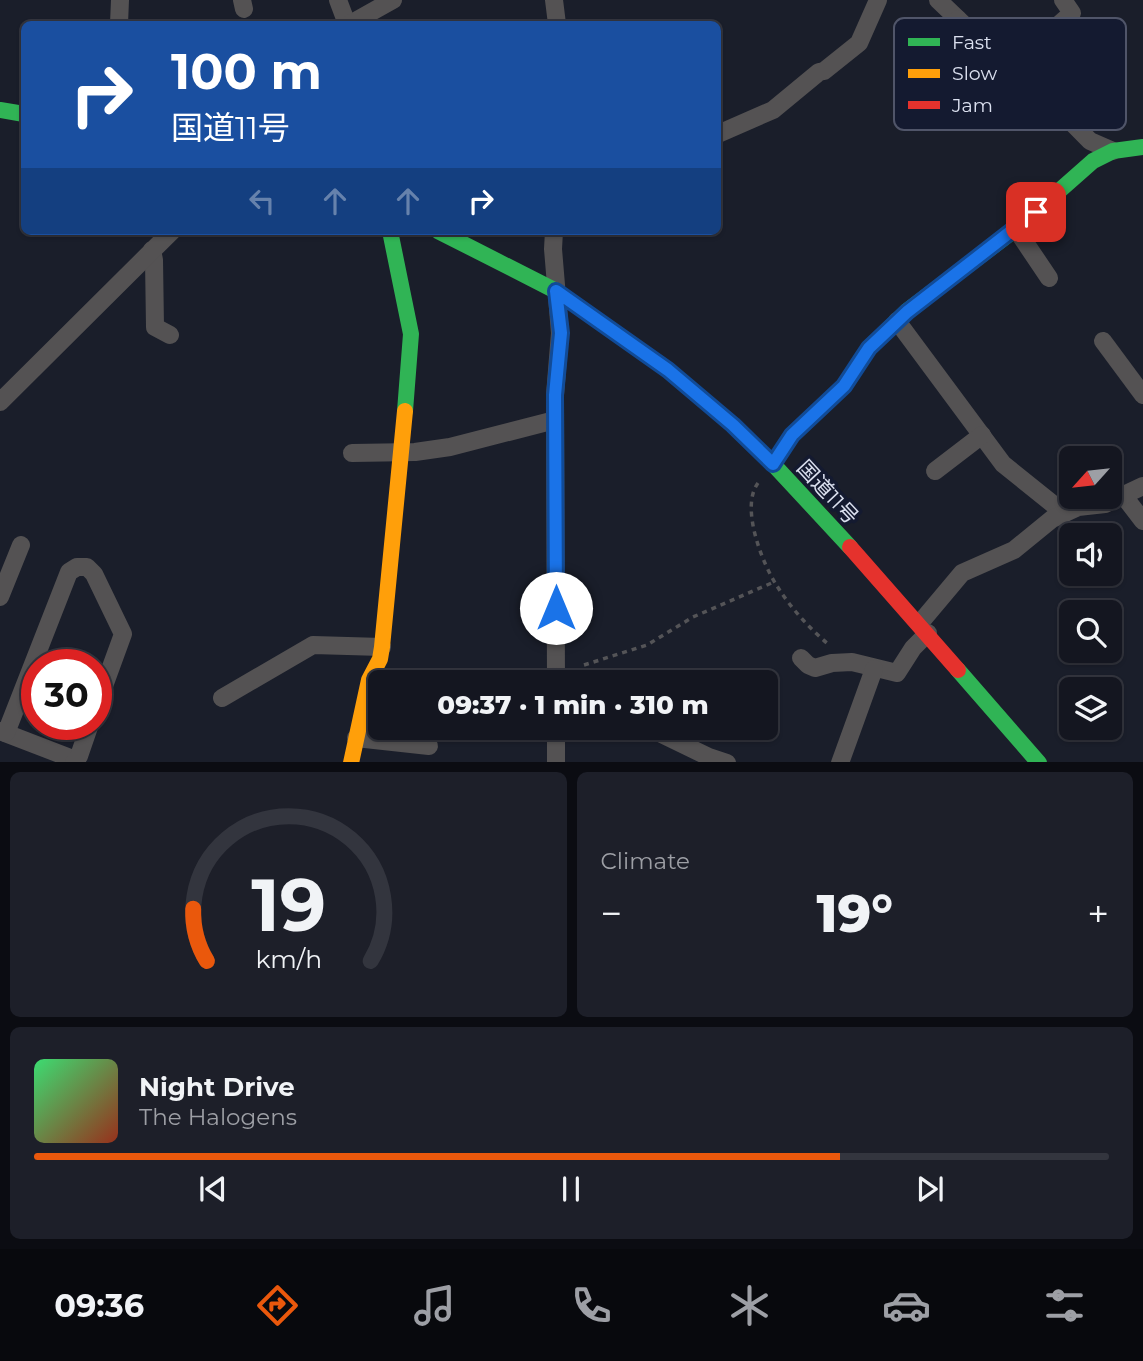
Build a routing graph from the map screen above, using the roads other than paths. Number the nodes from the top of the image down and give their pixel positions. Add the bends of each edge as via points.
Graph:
1 (120, 0) edge
2 (338, 0) edge
3 (393, 0) edge
4 (554, 0) edge
5 (878, 0) edge
6 (938, 0) edge
7 (1063, 0) edge
8 (957, 18) edge
9 (1066, 18) edge
10 (119, 21) edge
11 (347, 21) edge
12 (354, 21) edge
13 (557, 21) edge
14 (0, 110) edge
15 (21, 114) edge
16 (1079, 130) edge
17 (721, 133) edge
18 (1143, 147) edge
19 (1113, 150) junction
20 (1016, 229) junction
21 (168, 235) edge
22 (391, 235) edge
23 (446, 235) edge
24 (554, 235) edge
25 (152, 250) junction
26 (1048, 278) dead end
27 (556, 291) junction
28 (897, 321) junction
29 (170, 335) dead end
30 (1104, 341) dead end
31 (1143, 395) edge
32 (0, 402) edge
33 (555, 420) junction
34 (982, 435) junction
35 (402, 452) junction
36 (352, 453) dead end
37 (773, 464) junction
38 (935, 471) dead end
39 (1143, 486) edge
40 (1123, 495) junction
41 (1064, 513) junction
42 (1143, 522) edge
43 (21, 545) dead end
44 (0, 597) edge
45 (924, 628) junction
46 (382, 648) junction
47 (37, 649) edge
48 (801, 658) dead end
49 (112, 664) edge
50 (874, 669) junction
51 (556, 670) edge
52 (21, 688) edge
53 (222, 698) dead end
54 (3, 732) edge
55 (356, 738) junction
56 (84, 740) edge
57 (556, 740) edge
58 (674, 740) edge
59 (429, 746) dead end
60 (73, 762) edge
61 (351, 762) edge
62 (556, 762) edge
63 (727, 762) edge
64 (840, 762) edge
65 (1040, 762) edge

1 - 10 street
2 - 11 street
3 - 12 street
4 - 13 street
5 - 17 street via 859,43 773,110
6 - 8 street
7 - 9 street via 1072,13
14 - 15 main road
16 - 19 street via 1090,141
18 - 19 main road
19 - 20 main road
20 - 26 street
20 - 28 main road
21 - 25 street
22 - 35 main road via 411,334
23 - 27 main road, 国道11号
24 - 27 street
25 - 29 street via 155,327
25 - 32 street
27 - 33 street via 561,333
27 - 37 main road, 国道11号 via 668,370
28 - 34 street
28 - 37 main road via 869,348 844,386 792,435
30 - 31 street
33 - 35 street via 450,447
33 - 51 street
34 - 38 street
34 - 41 street via 1003,464
35 - 36 street
35 - 46 main road
37 - 45 main road, 国道11号
39 - 40 street
40 - 41 street
40 - 42 street
41 - 45 street via 1014,550 962,573
43 - 44 street
45 - 50 street via 897,673
45 - 65 main road, 国道11号
46 - 53 street via 313,645
46 - 55 main road via 369,680
47 - 49 street via 69,572 87,567 123,634
48 - 50 street via 815,668 852,663
50 - 64 street
52 - 54 street
54 - 60 street
55 - 59 street
55 - 61 main road
56 - 60 street
57 - 62 street
58 - 63 street

